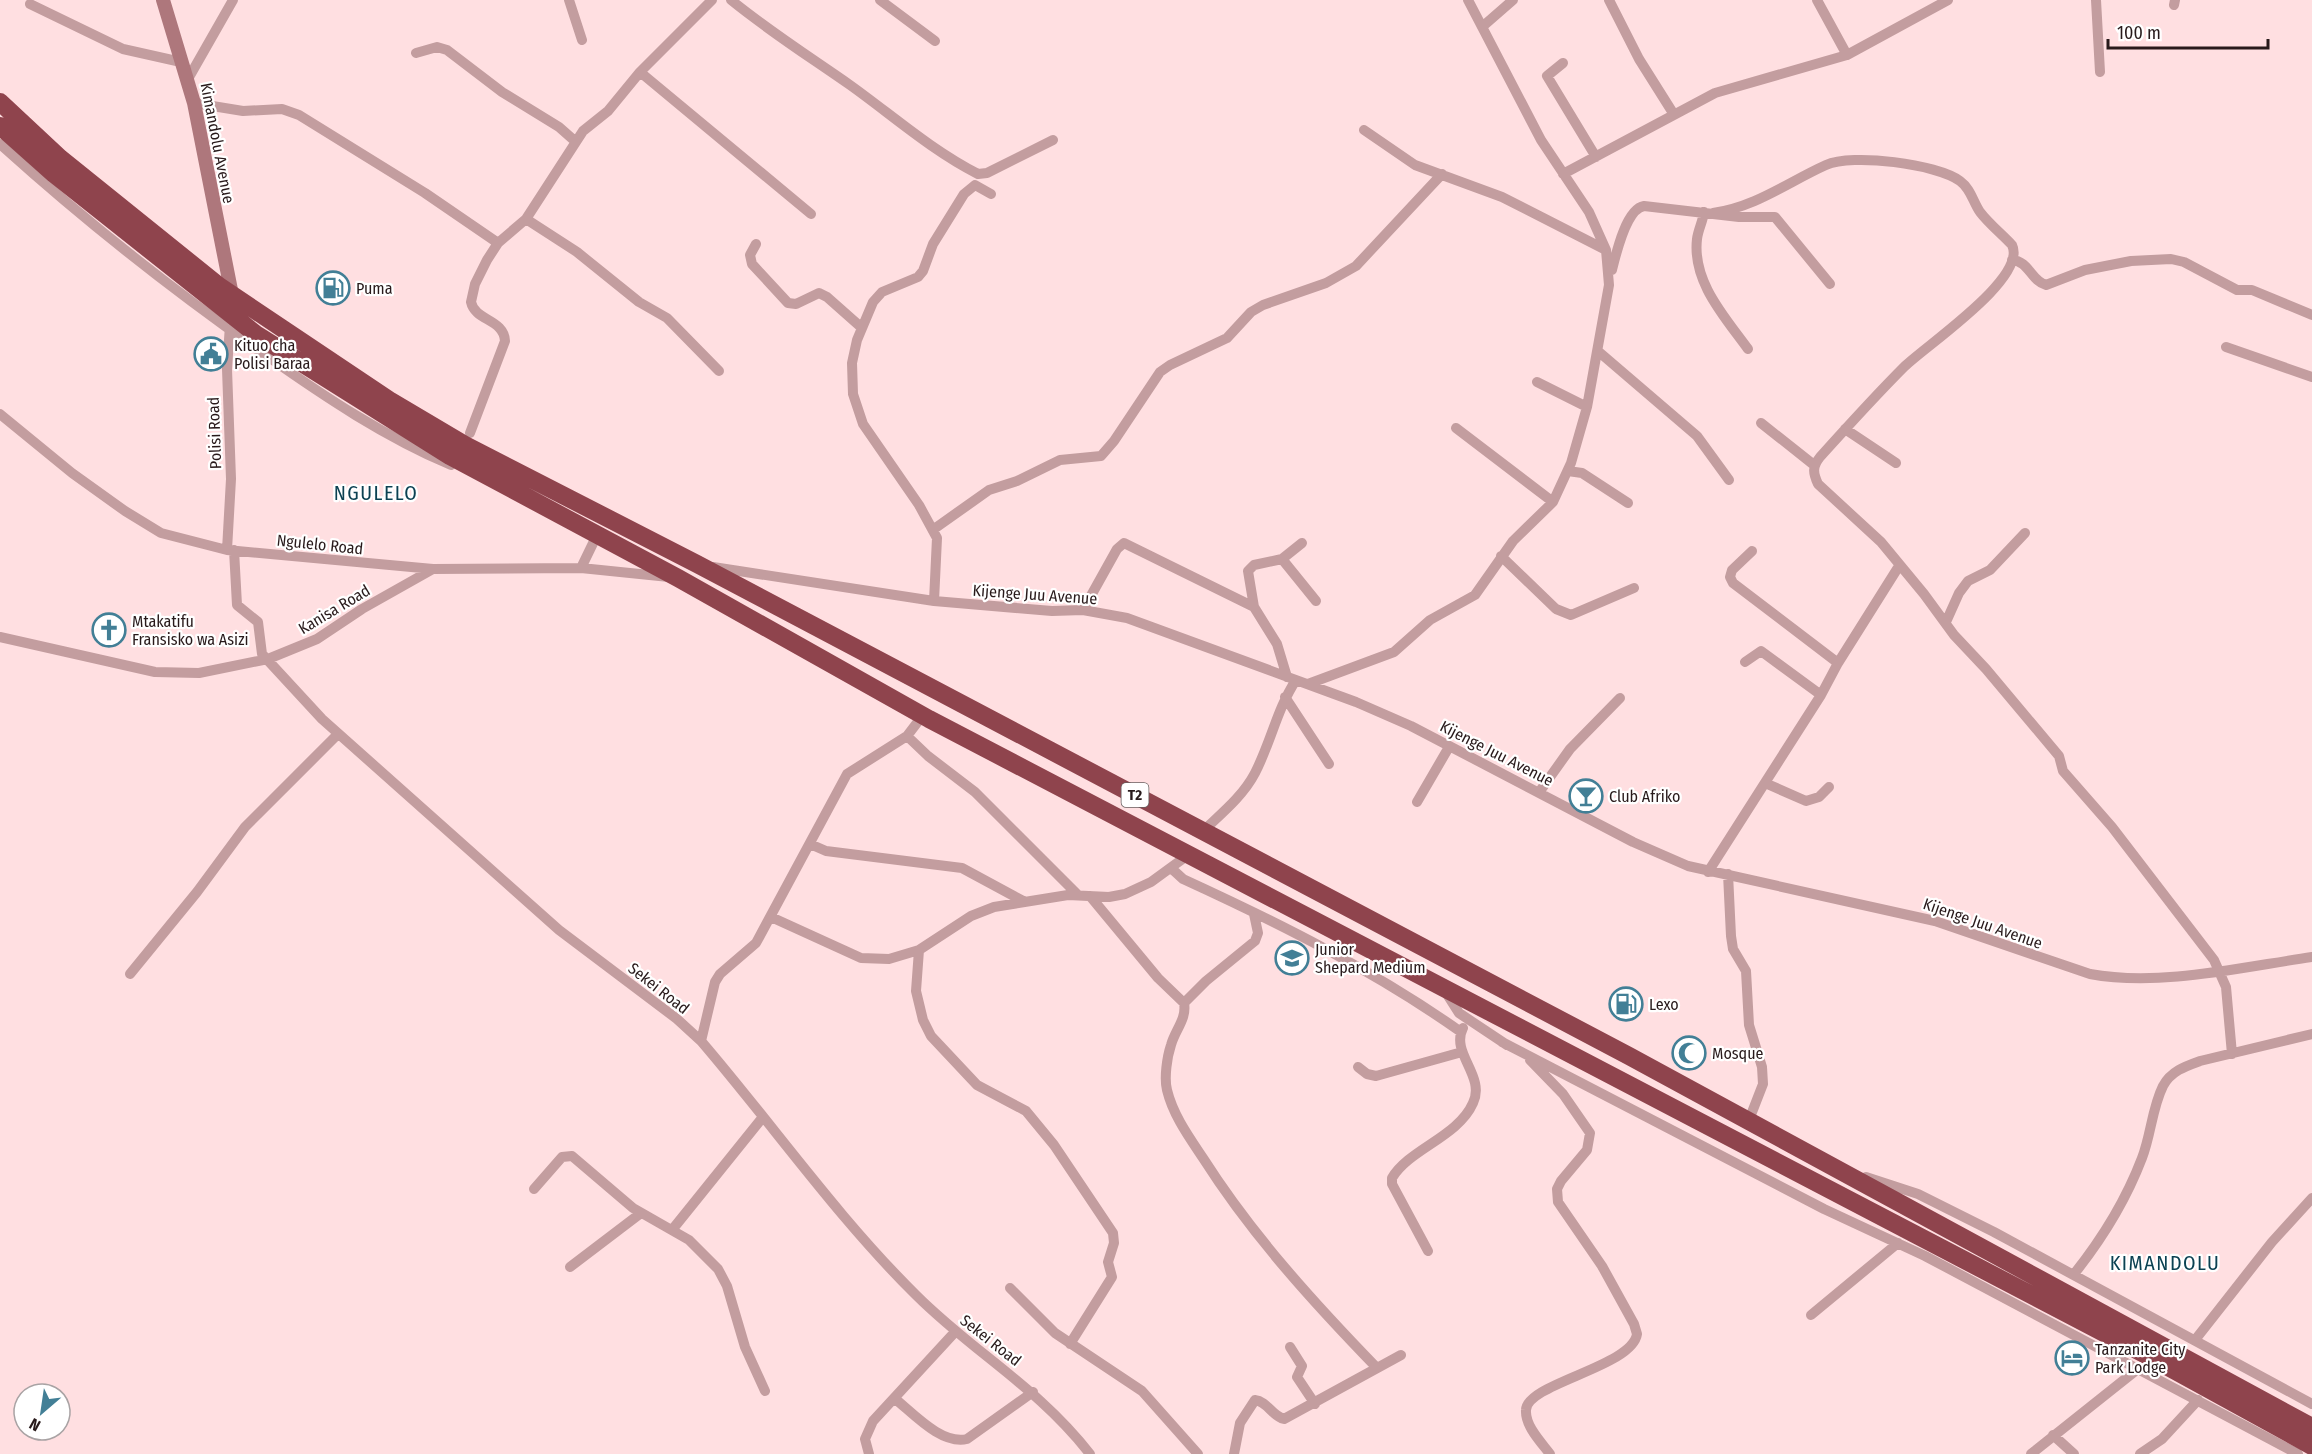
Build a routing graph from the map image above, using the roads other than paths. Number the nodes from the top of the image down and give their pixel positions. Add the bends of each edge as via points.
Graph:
1 (163, 0) edge
2 (233, 0) edge
3 (569, 0) edge
4 (712, 0) edge
5 (731, 0) edge
6 (880, 0) edge
7 (1468, 0) edge
8 (1513, 0) edge
9 (1609, 0) edge
10 (1817, 0) edge
11 (1948, 0) edge
12 (2096, 0) edge
13 (30, 4) dead end
14 (1482, 27) junction
15 (582, 40) dead end
16 (935, 41) dead end
17 (416, 53) dead end
18 (1847, 55) junction
19 (181, 62) junction
20 (1563, 63) dead end
21 (640, 72) junction
22 (2100, 72) dead end
23 (188, 79) junction
24 (0, 102) edge
25 (194, 103) junction
26 (1673, 113) junction
27 (0, 126) edge
28 (1364, 130) dead end
29 (1053, 140) dead end
30 (576, 142) junction
31 (0, 144) edge
32 (1596, 157) junction
33 (1442, 174) junction
34 (1563, 174) junction
35 (991, 194) dead end
36 (1709, 212) junction
37 (811, 214) dead end
38 (526, 219) junction
39 (498, 243) junction
40 (756, 244) dead end
41 (1606, 250) junction
42 (2012, 260) junction
43 (1830, 284) dead end
44 (1609, 285) junction
45 (232, 295) junction
46 (2312, 315) edge
47 (230, 323) junction
48 (862, 328) junction
49 (2226, 347) dead end
50 (1748, 349) dead end
51 (1599, 352) junction
52 (719, 370) dead end
53 (2312, 377) edge
54 (1537, 382) dead end
55 (1587, 407) junction
56 (0, 414) edge
57 (1761, 423) dead end
58 (1456, 428) dead end
59 (1845, 429) junction
60 (470, 433) dead end
61 (1896, 463) dead end
62 (1814, 465) junction
63 (1568, 471) junction
64 (1729, 480) dead end
65 (1552, 502) junction
66 (1628, 503) dead end
67 (934, 529) junction
68 (2025, 533) dead end
69 (597, 535) junction
70 (1302, 543) dead end
71 (230, 550) junction
72 (1752, 551) dead end
73 (1501, 556) junction
74 (1282, 559) junction
75 (697, 564) junction
76 (1899, 566) junction
77 (581, 568) junction
78 (433, 569) junction
79 (678, 578) junction
80 (1634, 588) dead end
81 (934, 601) junction
82 (1316, 601) dead end
83 (1254, 606) junction
84 (1083, 610) junction
85 (1946, 622) junction
86 (0, 637) edge
87 (268, 659) junction
88 (881, 661) junction
89 (1745, 662) dead end
90 (1838, 663) junction
91 (1292, 679) junction
92 (866, 683) junction
93 (1308, 684) junction
94 (946, 695) junction
95 (1821, 695) junction
96 (1285, 697) junction
97 (1620, 698) dead end
98 (926, 717) junction
99 (338, 734) junction
100 (907, 736) junction
101 (1449, 747) junction
102 (1329, 764) dead end
103 (1765, 783) junction
104 (1829, 787) dead end
105 (1540, 791) junction
106 (1417, 802) dead end
107 (1203, 831) junction
108 (810, 844) junction
109 (1188, 855) junction
110 (1171, 868) junction
111 (1708, 872) junction
112 (1728, 874) junction
113 (1077, 894) junction
114 (1090, 896) junction
115 (1025, 902) junction
116 (1254, 914) junction
117 (771, 917) junction
118 (919, 950) junction
119 (2312, 957) edge
120 (2220, 970) junction
121 (130, 974) dead end
122 (1444, 988) junction
123 (1184, 1003) junction
124 (1468, 1020) junction
125 (1461, 1032) junction
126 (2312, 1034) edge
127 (701, 1041) junction
128 (1502, 1041) junction
129 (1462, 1052) junction
130 (2232, 1054) junction
131 (1358, 1067) dead end
132 (763, 1117) junction
133 (1749, 1120) junction
134 (1834, 1167) junction
135 (534, 1189) dead end
136 (2312, 1198) edge
137 (641, 1213) junction
138 (672, 1230) junction
139 (1898, 1243) junction
140 (1428, 1251) dead end
141 (570, 1267) dead end
142 (2074, 1274) junction
143 (1010, 1288) dead end
144 (1811, 1315) dead end
145 (955, 1332) junction
146 (2195, 1340) junction
147 (1070, 1344) junction
148 (1290, 1347) dead end
149 (1401, 1354) dead end
150 (1377, 1368) junction
151 (2139, 1368) junction
152 (765, 1391) dead end
153 (1033, 1392) junction
154 (894, 1398) junction
155 (2198, 1400) junction
156 (1315, 1404) junction
157 (2312, 1404) edge
158 (2312, 1427) edge
159 (2053, 1435) junction
160 (2312, 1446) edge
161 (869, 1454) edge
162 (1090, 1454) edge
163 (1198, 1454) edge
164 (1234, 1454) edge
165 (1550, 1454) edge
166 (2031, 1454) edge
167 (2074, 1454) edge
168 (2140, 1454) edge
169 (2298, 1454) edge

1 - 19 street, Kimandolu Avenue
2 - 23 street
3 - 15 street
4 - 21 street
5 - 29 street via 919,138 978,174
6 - 16 street
7 - 14 street
8 - 14 street
9 - 26 street
10 - 18 street
11 - 18 street
12 - 22 street
13 - 19 street via 123,49
14 - 34 street via 1530,121
17 - 30 street via 437,47 447,50
18 - 26 street via 1724,88
19 - 23 street, Kimandolu Avenue
20 - 32 street via 1547,76
21 - 30 street
21 - 37 street
23 - 25 street, Kimandolu Avenue
24 - 45 highway, T2 via 60,158
25 - 39 street via 243,111 282,109 299,115
25 - 45 street, Kimandolu Avenue
26 - 32 street
27 - 47 highway, T2
28 - 33 street via 1415,165
30 - 38 street
31 - 47 street via 147,268
32 - 34 street
33 - 41 street via 1521,206
33 - 67 street via 1356,266 1326,283 1263,305 1227,338 1160,372 1101,456 1060,460 989,490
34 - 41 street via 1588,212
35 - 48 street via 975,185 964,194 933,244 923,271 918,277 882,292 873,302
36 - 42 street via 1750,204 1831,163 1850,160 1909,165 1961,181 1982,214 2012,245
36 - 43 street via 1777,219
36 - 44 street via 1638,207 1618,245
36 - 50 street via 1697,239 1702,278
38 - 39 street
38 - 52 street via 667,318
39 - 60 street via 478,276 471,302 477,312 502,329 505,341
40 - 48 street via 750,255 752,264 788,303 796,304 819,293
41 - 44 street
42 - 46 street via 2023,263 2038,282 2046,285 2085,270 2131,261 2171,259 2237,290 2252,290
42 - 59 street via 1978,306 1914,358
44 - 51 street
45 - 75 highway, T2 via 446,434
47 - 69 highway, T2 via 450,456
47 - 71 street, Polisi Road
48 - 67 street via 852,363 856,410
49 - 53 street
51 - 55 street
51 - 64 street via 1691,430
54 - 55 street
55 - 63 street
56 - 71 street, Ngulelo Road via 125,511 161,533
57 - 62 street
58 - 65 street
59 - 61 street
59 - 62 street
62 - 76 street via 1818,484 1881,542
63 - 65 street
63 - 66 street via 1582,473
65 - 73 street
67 - 81 street via 938,549
68 - 85 street via 1990,570 1968,581
69 - 77 street
69 - 79 highway, T2
70 - 74 street
71 - 78 street, Ngulelo Road
71 - 87 street, Sekei Road via 237,605 258,622 260,648
72 - 90 street via 1732,570 1733,583
73 - 80 street via 1557,609 1570,615
73 - 93 street via 1475,595 1430,620 1394,652
74 - 82 street
74 - 83 street via 1250,567
75 - 81 street, Kijenge Juu Avenue
75 - 88 highway, T2
76 - 85 street
76 - 90 street
77 - 78 street, Ngulelo Road
77 - 79 street, Ngulelo Road
78 - 87 street, Kanisa Road via 316,639
79 - 92 highway, T2
81 - 84 street, Kijenge Juu Avenue via 1028,610
83 - 84 street via 1124,543
83 - 91 street
84 - 91 street, Kijenge Juu Avenue via 1140,622
85 - 120 street via 2059,756 2063,771 2112,827
86 - 87 street, Kanisa Road via 155,672 199,673
87 - 99 street, Sekei Road
88 - 92 highway
88 - 94 highway, T2
89 - 95 street via 1761,651
90 - 95 street
91 - 93 street, Kijenge Juu Avenue
91 - 96 street
92 - 98 highway, T2
93 - 101 street, Kijenge Juu Avenue via 1356,702
94 - 98 highway
94 - 107 highway, T2
95 - 103 street
96 - 102 street
96 - 107 street via 1254,775
97 - 105 street via 1570,749
98 - 100 street
98 - 109 highway, T2
99 - 121 street via 245,827
99 - 127 street, Sekei Road via 559,930
100 - 108 street via 848,772
100 - 113 street via 959,777
101 - 105 street, Kijenge Juu Avenue
101 - 106 street
103 - 104 street via 1806,801 1819,797
103 - 111 street
105 - 111 street, Kijenge Juu Avenue via 1665,858
107 - 133 highway, T2
108 - 115 street via 826,851 962,868
108 - 117 street
109 - 110 street
109 - 122 highway, T2
110 - 114 street via 1125,894
110 - 116 street via 1179,877
111 - 112 street, Kijenge Juu Avenue
112 - 120 street, Kijenge Juu Avenue via 1935,921 2099,975 2136,979
112 - 133 street via 1733,949 1746,971 1749,1025 1763,1084
113 - 114 street
113 - 115 street
114 - 123 street via 1158,978
115 - 118 street via 982,911
116 - 123 street via 1258,933 1255,941
116 - 125 street via 1380,979
117 - 118 street via 861,958 889,959
117 - 127 street via 756,943 715,982
118 - 147 street via 916,991 922,1020 931,1036 977,1085 1019,1107 1035,1121 1113,1233 1108,1265 1112,1277
119 - 120 street, Kijenge Juu Avenue
120 - 130 street via 2226,987
122 - 124 street via 1452,1004
122 - 160 highway, T2 via 2150,1357
123 - 150 street via 1184,1016 1171,1045 1167,1070 1166,1089 1175,1113 1231,1202 1329,1319
124 - 125 street
124 - 128 street
125 - 129 street
126 - 130 street
127 - 132 street, Sekei Road
128 - 139 street via 1824,1209
128 - 165 street via 1550,1078 1590,1133 1587,1150 1557,1189 1558,1202 1602,1266 1637,1334 1629,1349 1528,1402 1528,1422
129 - 131 street via 1377,1076
129 - 140 street via 1476,1080 1472,1106 1456,1126 1392,1178
130 - 142 street via 2182,1067 2163,1085 2132,1179 2107,1227
132 - 138 street
132 - 145 street, Sekei Road via 883,1261
133 - 134 highway, T2
134 - 142 street via 1918,1194
134 - 158 highway, T2
135 - 137 street via 562,1157 572,1156
136 - 146 street
137 - 138 street
137 - 141 street
138 - 152 street via 718,1269
139 - 144 street
139 - 151 street
142 - 146 street
143 - 147 street
145 - 153 street, Sekei Road
145 - 154 street
146 - 157 street
147 - 163 street via 1142,1391
148 - 156 street via 1302,1367 1297,1377
149 - 150 street
150 - 156 street
151 - 155 street
151 - 159 street
153 - 154 street via 959,1440 942,1436
153 - 162 street, Sekei Road
154 - 161 street via 867,1432 865,1444
155 - 168 street via 2162,1439
155 - 169 street
156 - 164 street via 1282,1419 1255,1400 1240,1423
159 - 166 street
159 - 167 street

